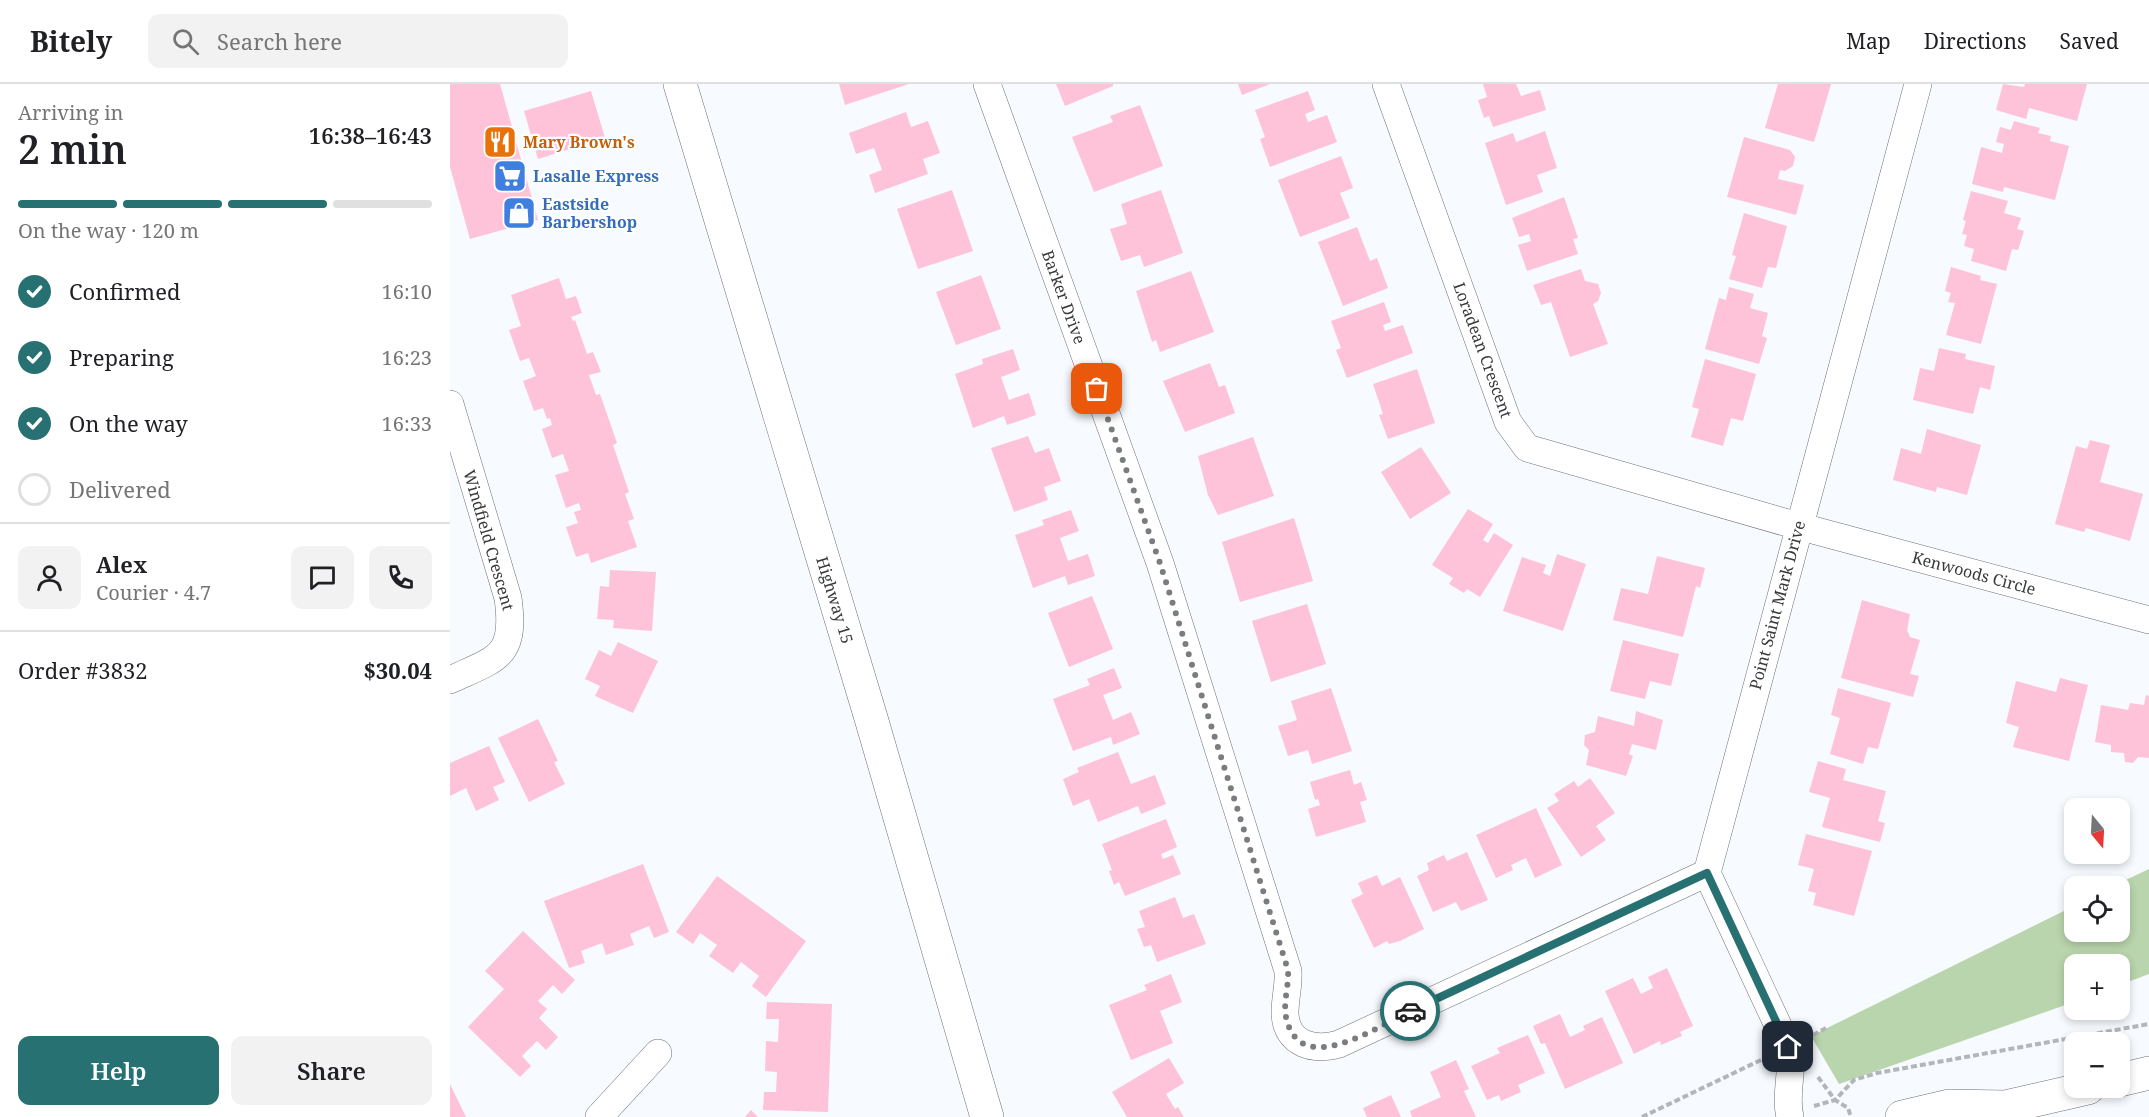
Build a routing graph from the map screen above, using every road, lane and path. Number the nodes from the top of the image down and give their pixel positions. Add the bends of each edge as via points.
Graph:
1 (680, 84) edge
2 (987, 84) edge
3 (1386, 84) edge
4 (1918, 84) edge
5 (450, 404) edge
6 (1798, 526) junction
7 (2149, 620) edge
8 (450, 680) edge
9 (1707, 873) junction
10 (2149, 1024) edge
11 (1826, 1028) dead end
12 (1788, 1047) junction
13 (658, 1053) dead end
14 (2149, 1073) edge
15 (2130, 1078) edge
16 (2064, 1094) edge
17 (1997, 1112) edge
18 (599, 1117) edge
19 (987, 1117) edge
20 (1642, 1117) edge
21 (1790, 1117) edge
22 (1851, 1117) edge
23 (1902, 1117) edge

1 - 19 main road, Highway 15
2 - 9 street, Barker Drive via 1160,563 1288,970 1285,1014 1297,1041 1310,1048 1339,1044
3 - 6 street, Loradean Crescent via 1508,422 1527,448
4 - 6 street, Point Saint Mark Drive
5 - 8 street, Windfield Crescent via 508,598 511,623 507,645 490,662
6 - 7 street, Kenwoods Circle
6 - 9 street, Point Saint Mark Drive
9 - 12 street
10 - 22 path via 1854,1080 1835,1100 1848,1108
11 - 12 path
12 - 20 path
12 - 21 street via 1791,1065 1786,1092
13 - 18 street
14 - 15 main road
16 - 17 main road
17 - 23 main road via 1949,1106

